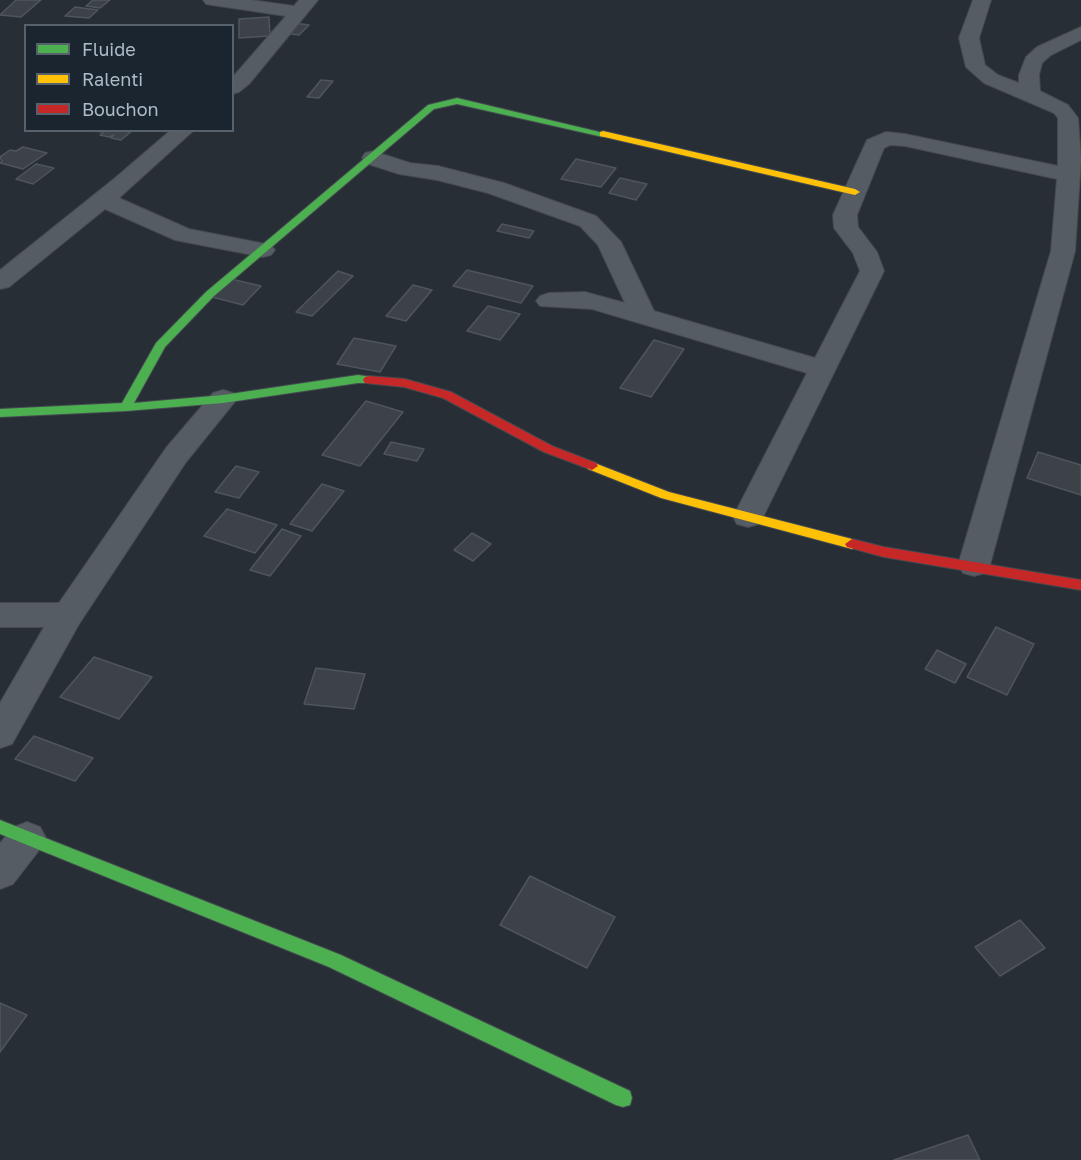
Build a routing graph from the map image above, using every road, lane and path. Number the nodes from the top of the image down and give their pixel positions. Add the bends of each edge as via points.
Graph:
1 (212, 0) edge
2 (982, 0) edge
3 (304, 6) edge
4 (1081, 33) edge
5 (234, 86) edge
6 (1030, 94) junction
7 (182, 132) edge
8 (373, 158) junction
9 (1069, 175) junction
10 (855, 192) junction
11 (103, 199) junction
12 (263, 250) junction
13 (1071, 263) edge
14 (0, 282) edge
15 (549, 301) dead end
16 (644, 316) junction
17 (823, 369) junction
18 (223, 399) junction
19 (126, 407) junction
20 (0, 413) edge
21 (748, 517) junction
22 (974, 565) junction
23 (1081, 585) edge
24 (0, 615) edge
25 (68, 615) junction
26 (0, 734) edge
27 (14, 833) edge
28 (0, 872) edge
29 (623, 1098) dead end

1 - 3 street
2 - 6 street via 969,38 976,67 991,79
3 - 5 street
4 - 6 street via 1044,51 1033,61
6 - 9 street via 1060,109 1068,118
7 - 11 street
8 - 10 street via 431,107 457,102
8 - 12 street
8 - 16 street via 496,188 588,221 609,242
9 - 10 street via 886,138 875,145
9 - 13 street
10 - 17 street via 844,215 846,228 865,252 872,271
11 - 12 street via 183,235
11 - 14 street
12 - 19 street via 210,294 160,345
13 - 22 street
15 - 16 street via 585,300
16 - 17 street
17 - 21 street
18 - 19 street
18 - 21 street via 358,379 405,383 447,395 548,449 665,495
18 - 25 street via 176,454
19 - 20 street
21 - 22 street via 884,552
22 - 23 street
24 - 25 street
25 - 26 street
27 - 28 street
27 - 29 street via 336,961

